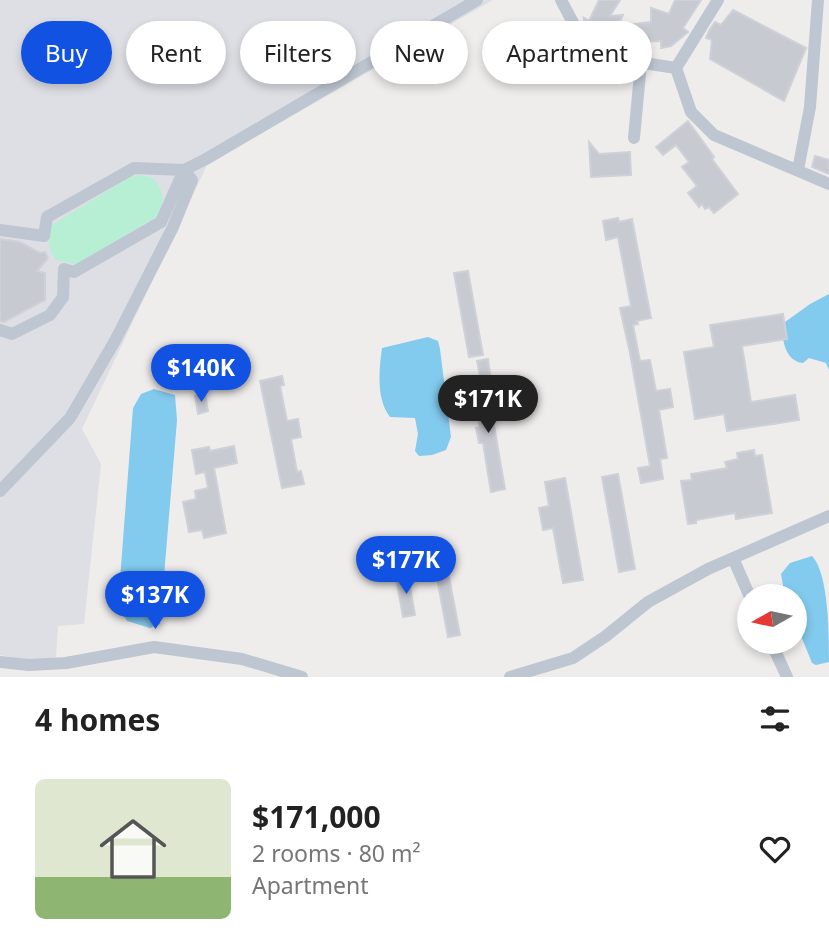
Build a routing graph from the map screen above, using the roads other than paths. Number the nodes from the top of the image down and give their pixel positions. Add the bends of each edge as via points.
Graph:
1 (477, 0) edge
2 (561, 0) edge
3 (718, 0) edge
4 (818, 0) edge
5 (572, 21) edge
6 (652, 64) edge
7 (676, 68) junction
8 (638, 84) edge
9 (634, 138) dead end
10 (184, 170) junction
11 (798, 170) junction
12 (829, 184) edge
13 (0, 230) edge
14 (0, 330) edge
15 (0, 491) edge
16 (829, 516) edge
17 (733, 558) junction
18 (744, 584) edge
19 (776, 654) edge
20 (0, 662) edge
21 (302, 677) edge
22 (510, 677) edge
23 (787, 677) edge

1 - 10 street
2 - 5 street
3 - 7 street
4 - 11 street via 810,107
6 - 7 street
7 - 11 street via 691,112 714,135
8 - 9 street
10 - 13 street via 134,168 47,217 44,236
10 - 14 street via 161,222 74,272 64,269 63,297 50,315 12,334
10 - 15 street via 192,180 173,227 71,418
11 - 12 street
16 - 17 street
17 - 18 street
17 - 22 street via 648,602 573,658
19 - 23 street
20 - 21 street via 66,663 153,647 242,659

